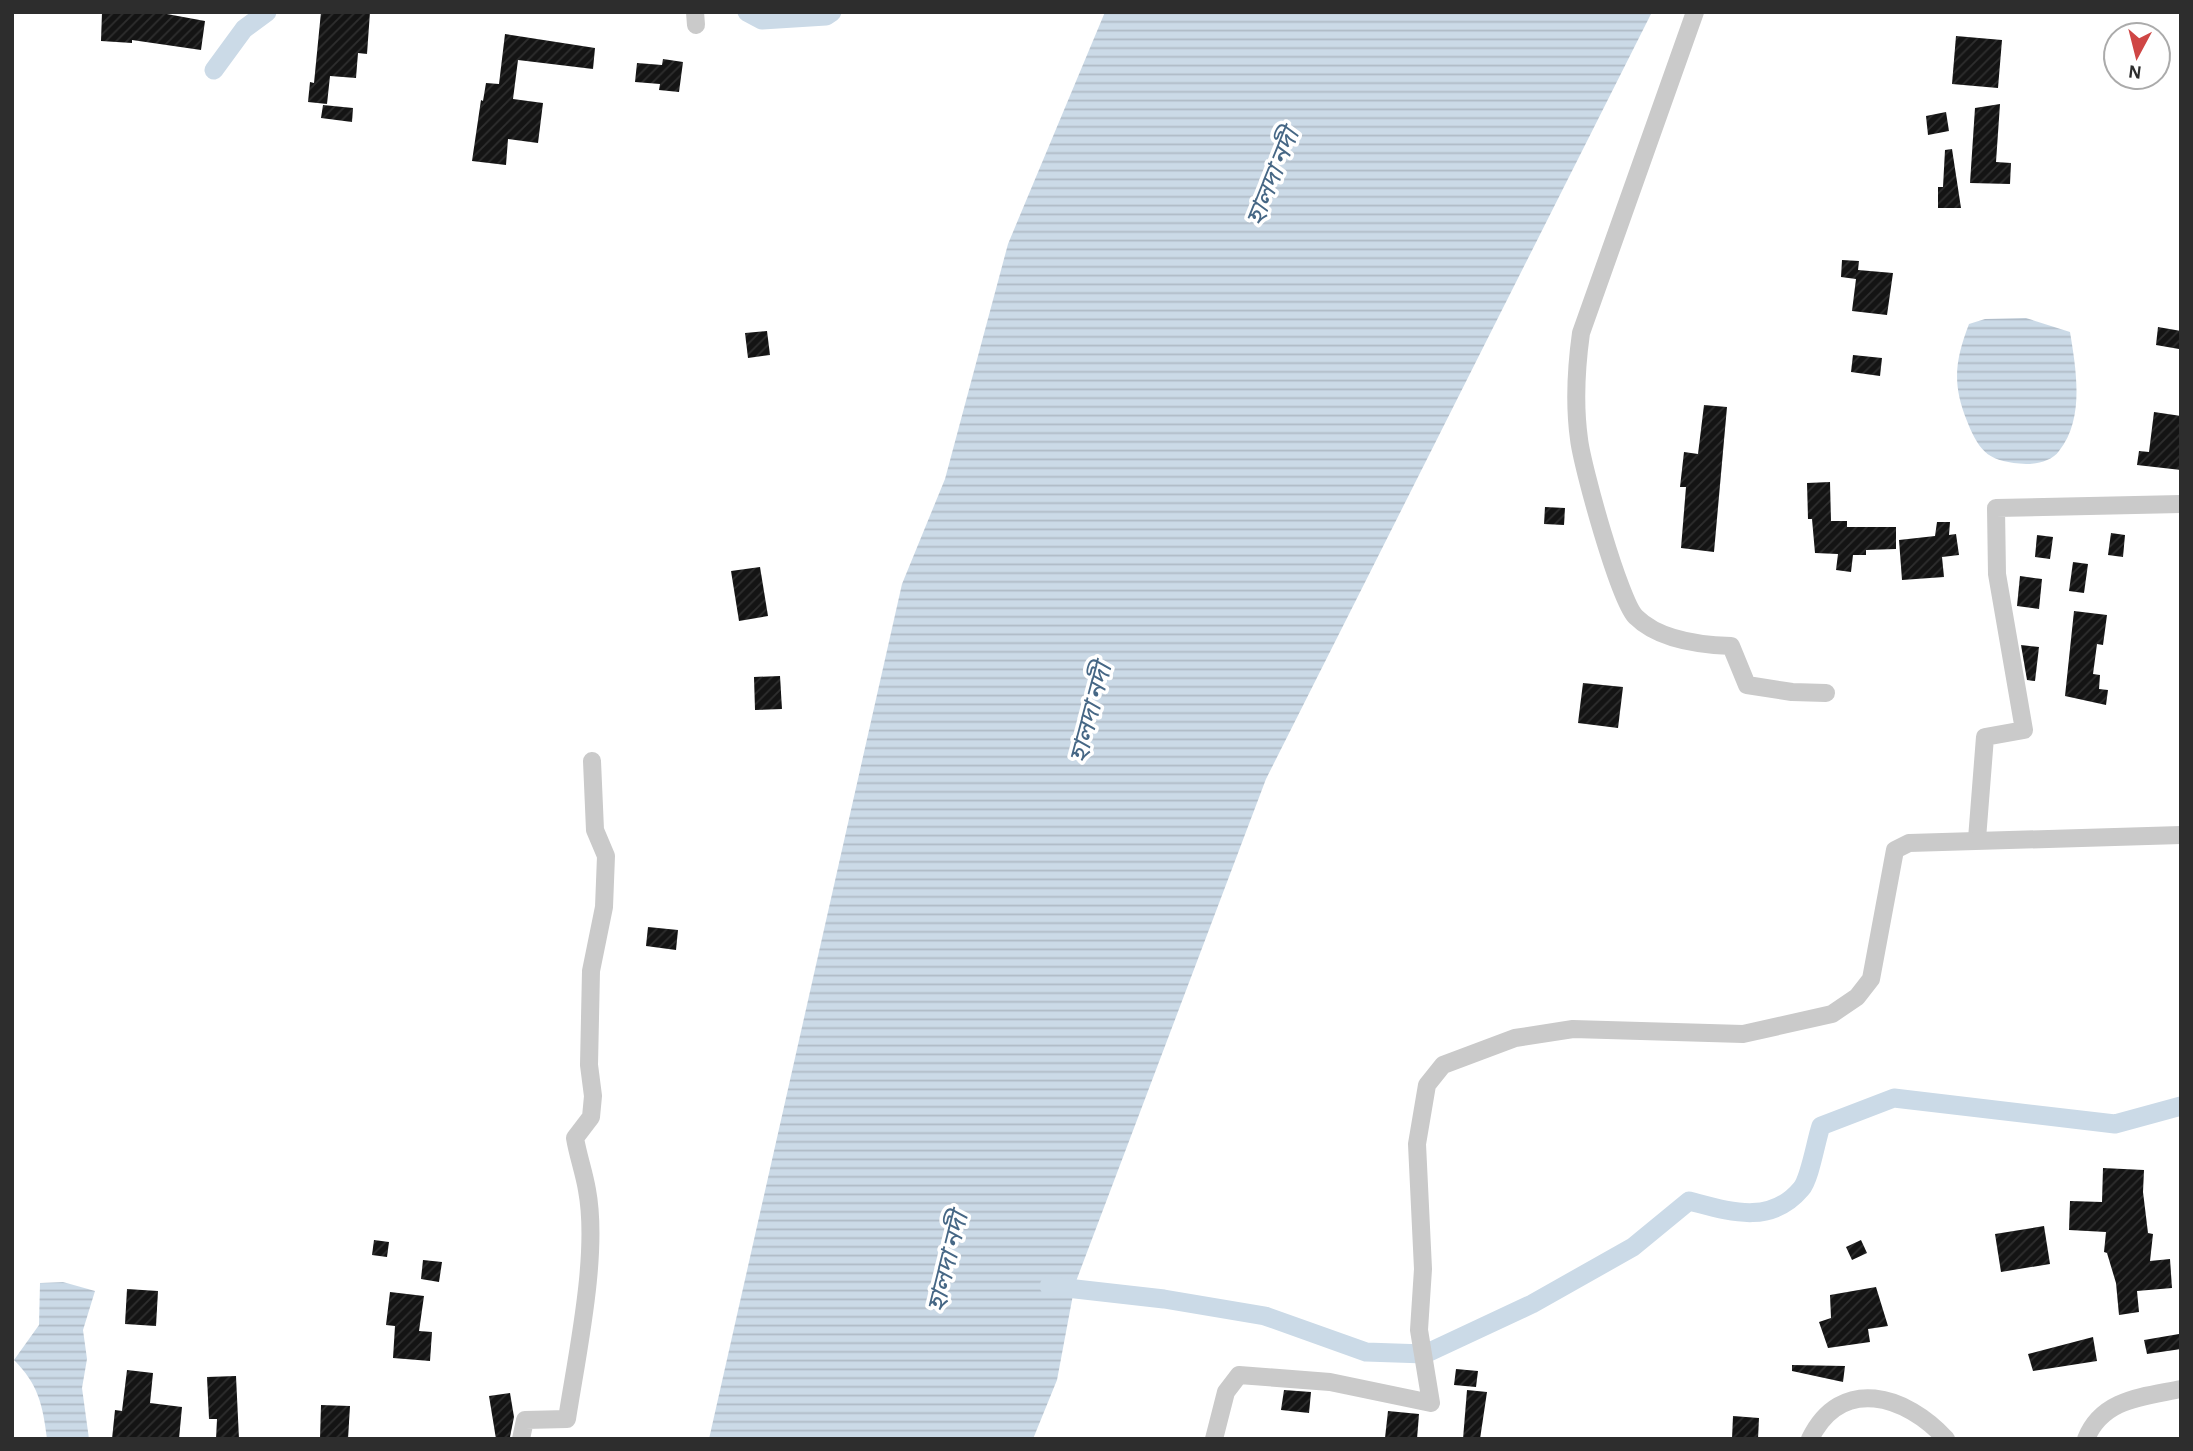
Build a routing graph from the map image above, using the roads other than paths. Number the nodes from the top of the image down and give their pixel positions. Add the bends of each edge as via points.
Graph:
1 (1695, 12) edge
2 (2181, 505) edge
3 (1826, 693) dead end
4 (592, 761) dead end
5 (2181, 835) edge
6 (1977, 839) junction
7 (2181, 1389) edge
8 (521, 1439) edge
9 (1214, 1439) edge
10 (1810, 1439) edge
11 (1945, 1439) edge
12 (2086, 1439) edge

1 - 3 street via 1581,332 1574,382 1579,442 1633,615 1649,629 1689,641 1731,646 1747,685
2 - 6 street via 1996,508 1997,574 2025,730 1985,737
4 - 8 street via 595,830 606,856 604,907 591,971 591,1117 575,1138 587,1191 584,1311 567,1419 525,1420
5 - 6 street
6 - 9 street via 1909,843 1895,849 1871,979 1857,997 1832,1014 1743,1034 1573,1029 1515,1038 1443,1065 1427,1085 1417,1143 1423,1269 1419,1330 1431,1403 1330,1382 1239,1375 1226,1392
7 - 12 street via 2114,1407 2097,1416
10 - 11 street via 1838,1404 1870,1396 1919,1416

